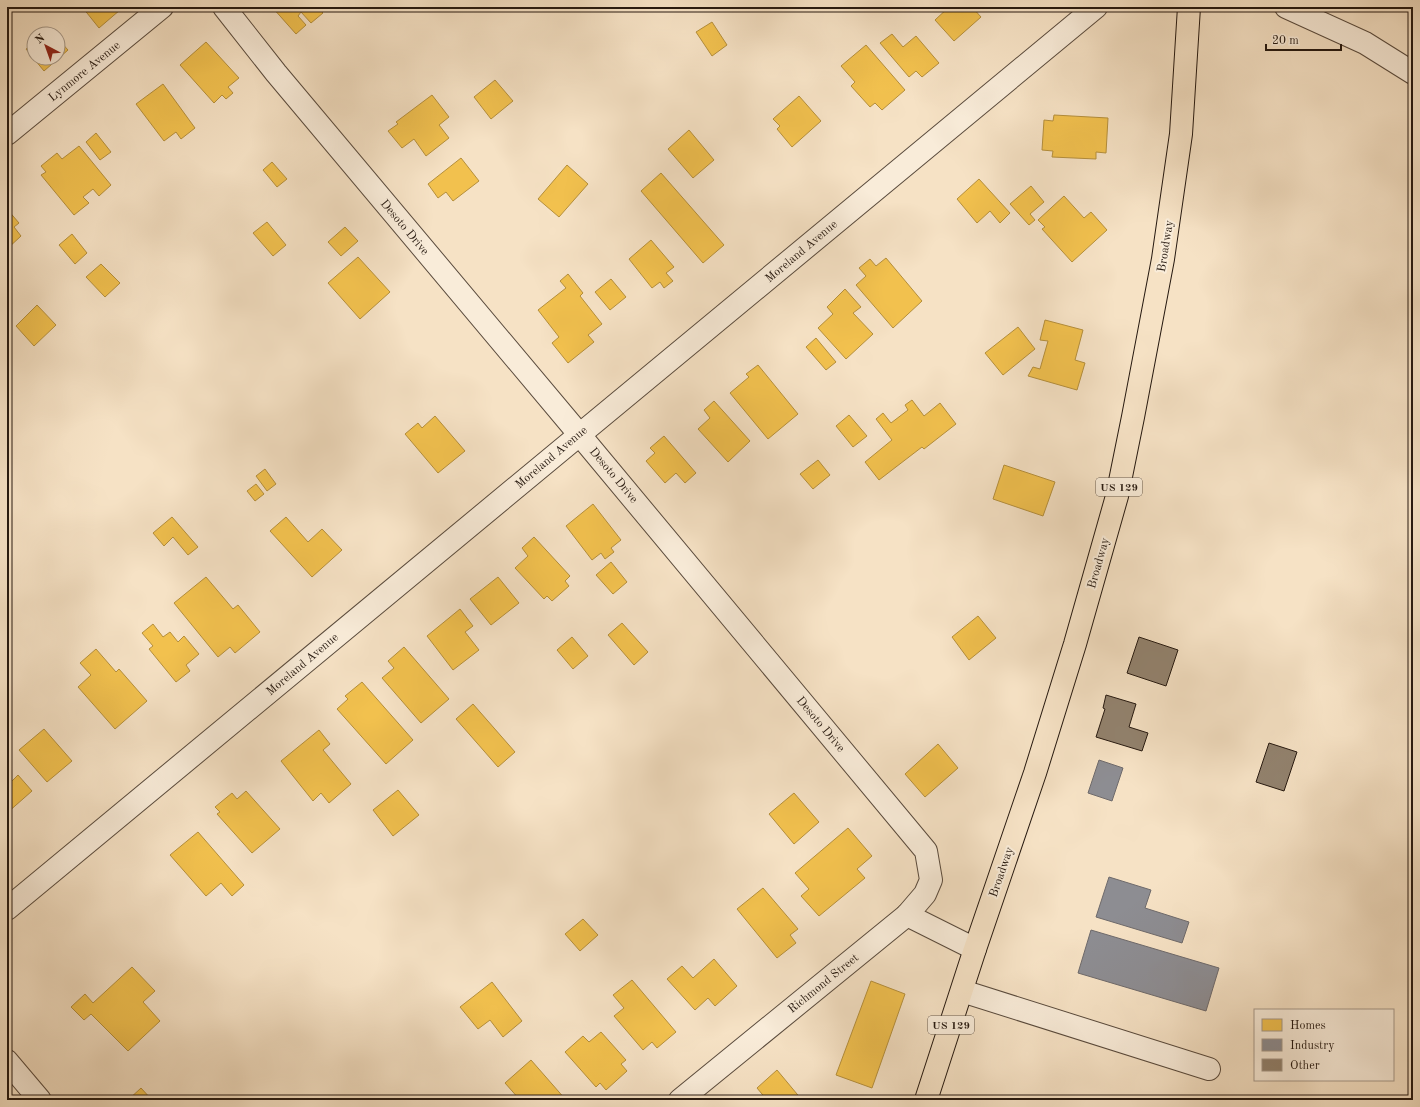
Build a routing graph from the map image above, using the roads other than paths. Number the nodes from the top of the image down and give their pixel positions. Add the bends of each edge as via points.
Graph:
1 (162, 7) edge
2 (224, 7) edge
3 (1096, 7) edge
4 (1286, 7) edge
5 (1190, 8) edge
6 (1413, 73) edge
7 (7, 134) edge
8 (579, 434) junction
9 (7, 909) edge
10 (907, 915) junction
11 (975, 949) junction
12 (962, 991) junction
13 (7, 1061) edge
14 (1209, 1069) dead end
15 (40, 1100) edge
16 (680, 1100) edge
17 (926, 1100) edge

1 - 7 street, Lynmore Avenue
2 - 8 street, Desoto Drive via 276,73
3 - 8 street, Moreland Avenue
4 - 6 street via 1365,43
5 - 11 main road, Broadway / US 129 via 1181,134 1163,259 1117,496 1035,773
8 - 9 street, Moreland Avenue
8 - 10 street, Desoto Drive via 926,851 931,880 925,894
10 - 11 street
10 - 16 street, Richmond Street
11 - 12 main road, Broadway / US 129
12 - 14 street
12 - 17 main road, Broadway / US 129
13 - 15 street

